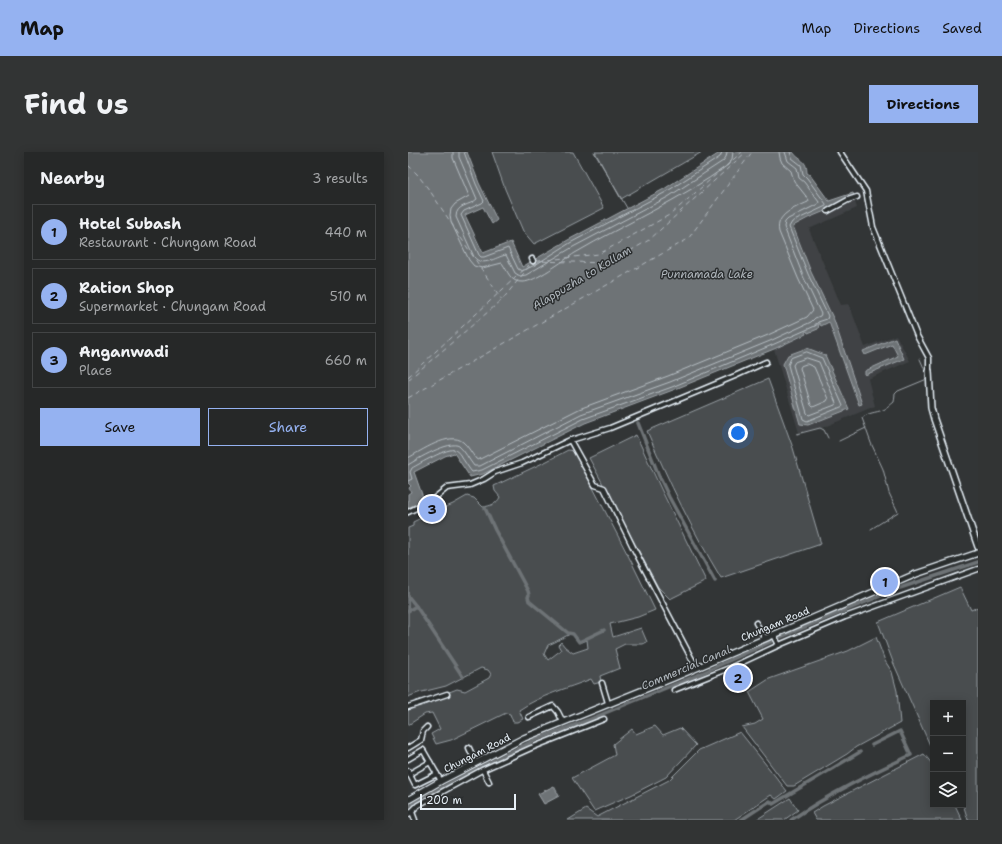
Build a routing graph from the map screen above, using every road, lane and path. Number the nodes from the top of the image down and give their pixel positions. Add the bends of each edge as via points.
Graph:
1 (840, 152) edge
2 (858, 197) dead end
3 (828, 211) dead end
4 (766, 362) dead end
5 (929, 371) joint
6 (570, 440) junction
7 (408, 512) edge
8 (978, 547) edge
9 (978, 553) edge
10 (978, 569) edge
11 (756, 623) dead end
12 (774, 636) junction
13 (765, 638) junction
14 (779, 644) junction
15 (696, 668) junction
16 (602, 683) dead end
17 (674, 690) dead end
18 (447, 694) dead end
19 (608, 703) junction
20 (408, 707) edge
21 (529, 717) dead end
22 (604, 719) dead end
23 (563, 722) junction
24 (427, 727) dead end
25 (408, 748) edge
26 (469, 748) dead end
27 (408, 758) edge
28 (430, 762) junction
29 (476, 763) junction
30 (483, 770) junction
31 (409, 773) edge
32 (437, 774) junction
33 (441, 781) junction
34 (489, 782) dead end
35 (408, 799) edge
36 (410, 813) edge
37 (415, 820) edge

1 - 5 street via 867,194 873,227 917,336 929,358
2 - 3 street
4 - 6 street via 610,428
5 - 8 street via 934,419
6 - 7 street via 470,485 447,488 432,500
6 - 15 street via 595,485 604,488
9 - 12 main road, Chungam Road via 916,574
10 - 14 street
11 - 13 street
12 - 13 main road, Chungam Road
12 - 14 street
13 - 15 main road, Chungam Road
14 - 17 street via 732,667
15 - 19 main road, Chungam Road
16 - 19 street
18 - 20 street
19 - 23 main road, Chungam Road
21 - 23 street via 553,706
22 - 30 street
23 - 29 main road, Chungam Road via 524,738
24 - 25 street via 421,740
26 - 29 street
27 - 28 street via 423,750
28 - 31 street
28 - 32 street
29 - 33 main road, Chungam Road
30 - 34 street
30 - 36 street via 418,805
31 - 32 street via 415,785
32 - 33 street
33 - 35 main road, Chungam Road
36 - 37 street

